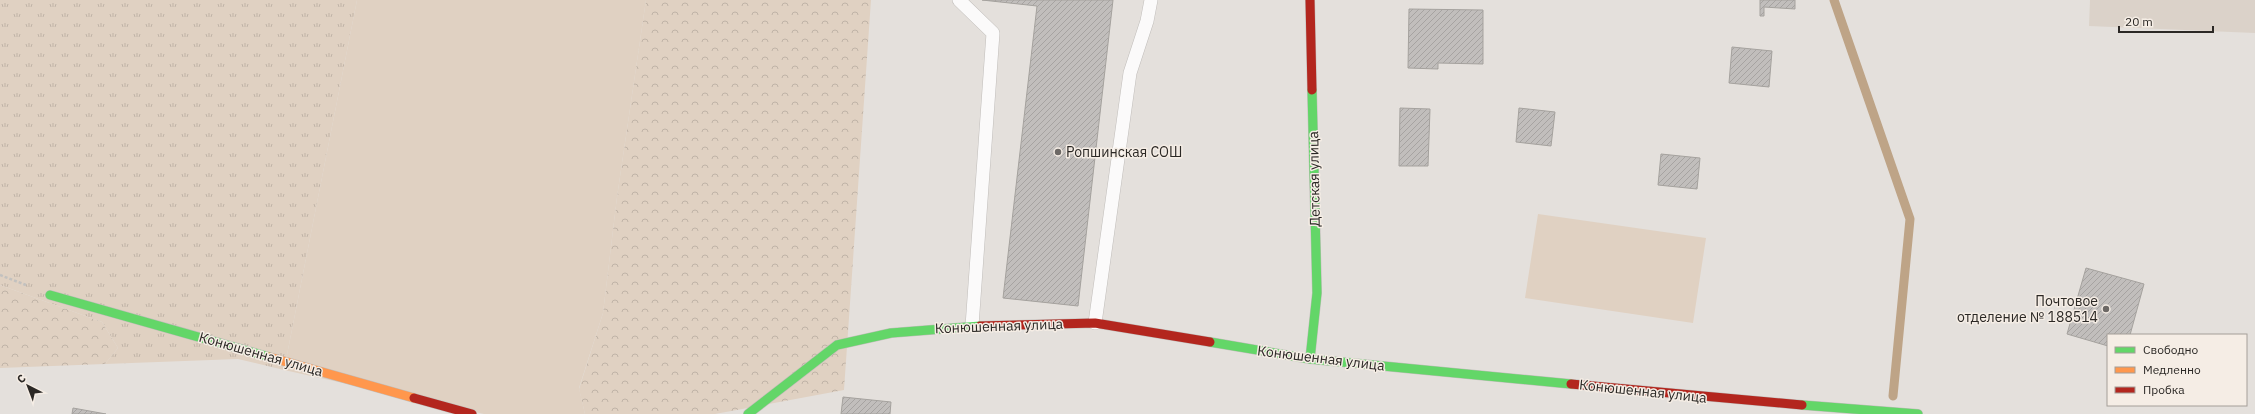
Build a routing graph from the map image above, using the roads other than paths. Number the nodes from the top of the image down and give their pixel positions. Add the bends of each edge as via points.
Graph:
1 (959, 0) edge
2 (1151, 0) edge
3 (1310, 0) edge
4 (50, 295) dead end
5 (1095, 323) junction
6 (972, 326) junction
7 (1310, 358) junction
8 (472, 414) edge
9 (748, 414) edge
10 (1918, 414) edge

1 - 6 lane via 993,33
2 - 5 lane via 1130,73
3 - 7 street, Детская улица via 1317,293
4 - 8 street, Конюшенная улица
5 - 6 street, Конюшенная улица
5 - 7 street, Конюшенная улица
6 - 9 street, Конюшенная улица via 891,332 837,345
7 - 10 street, Конюшенная улица via 1713,398

